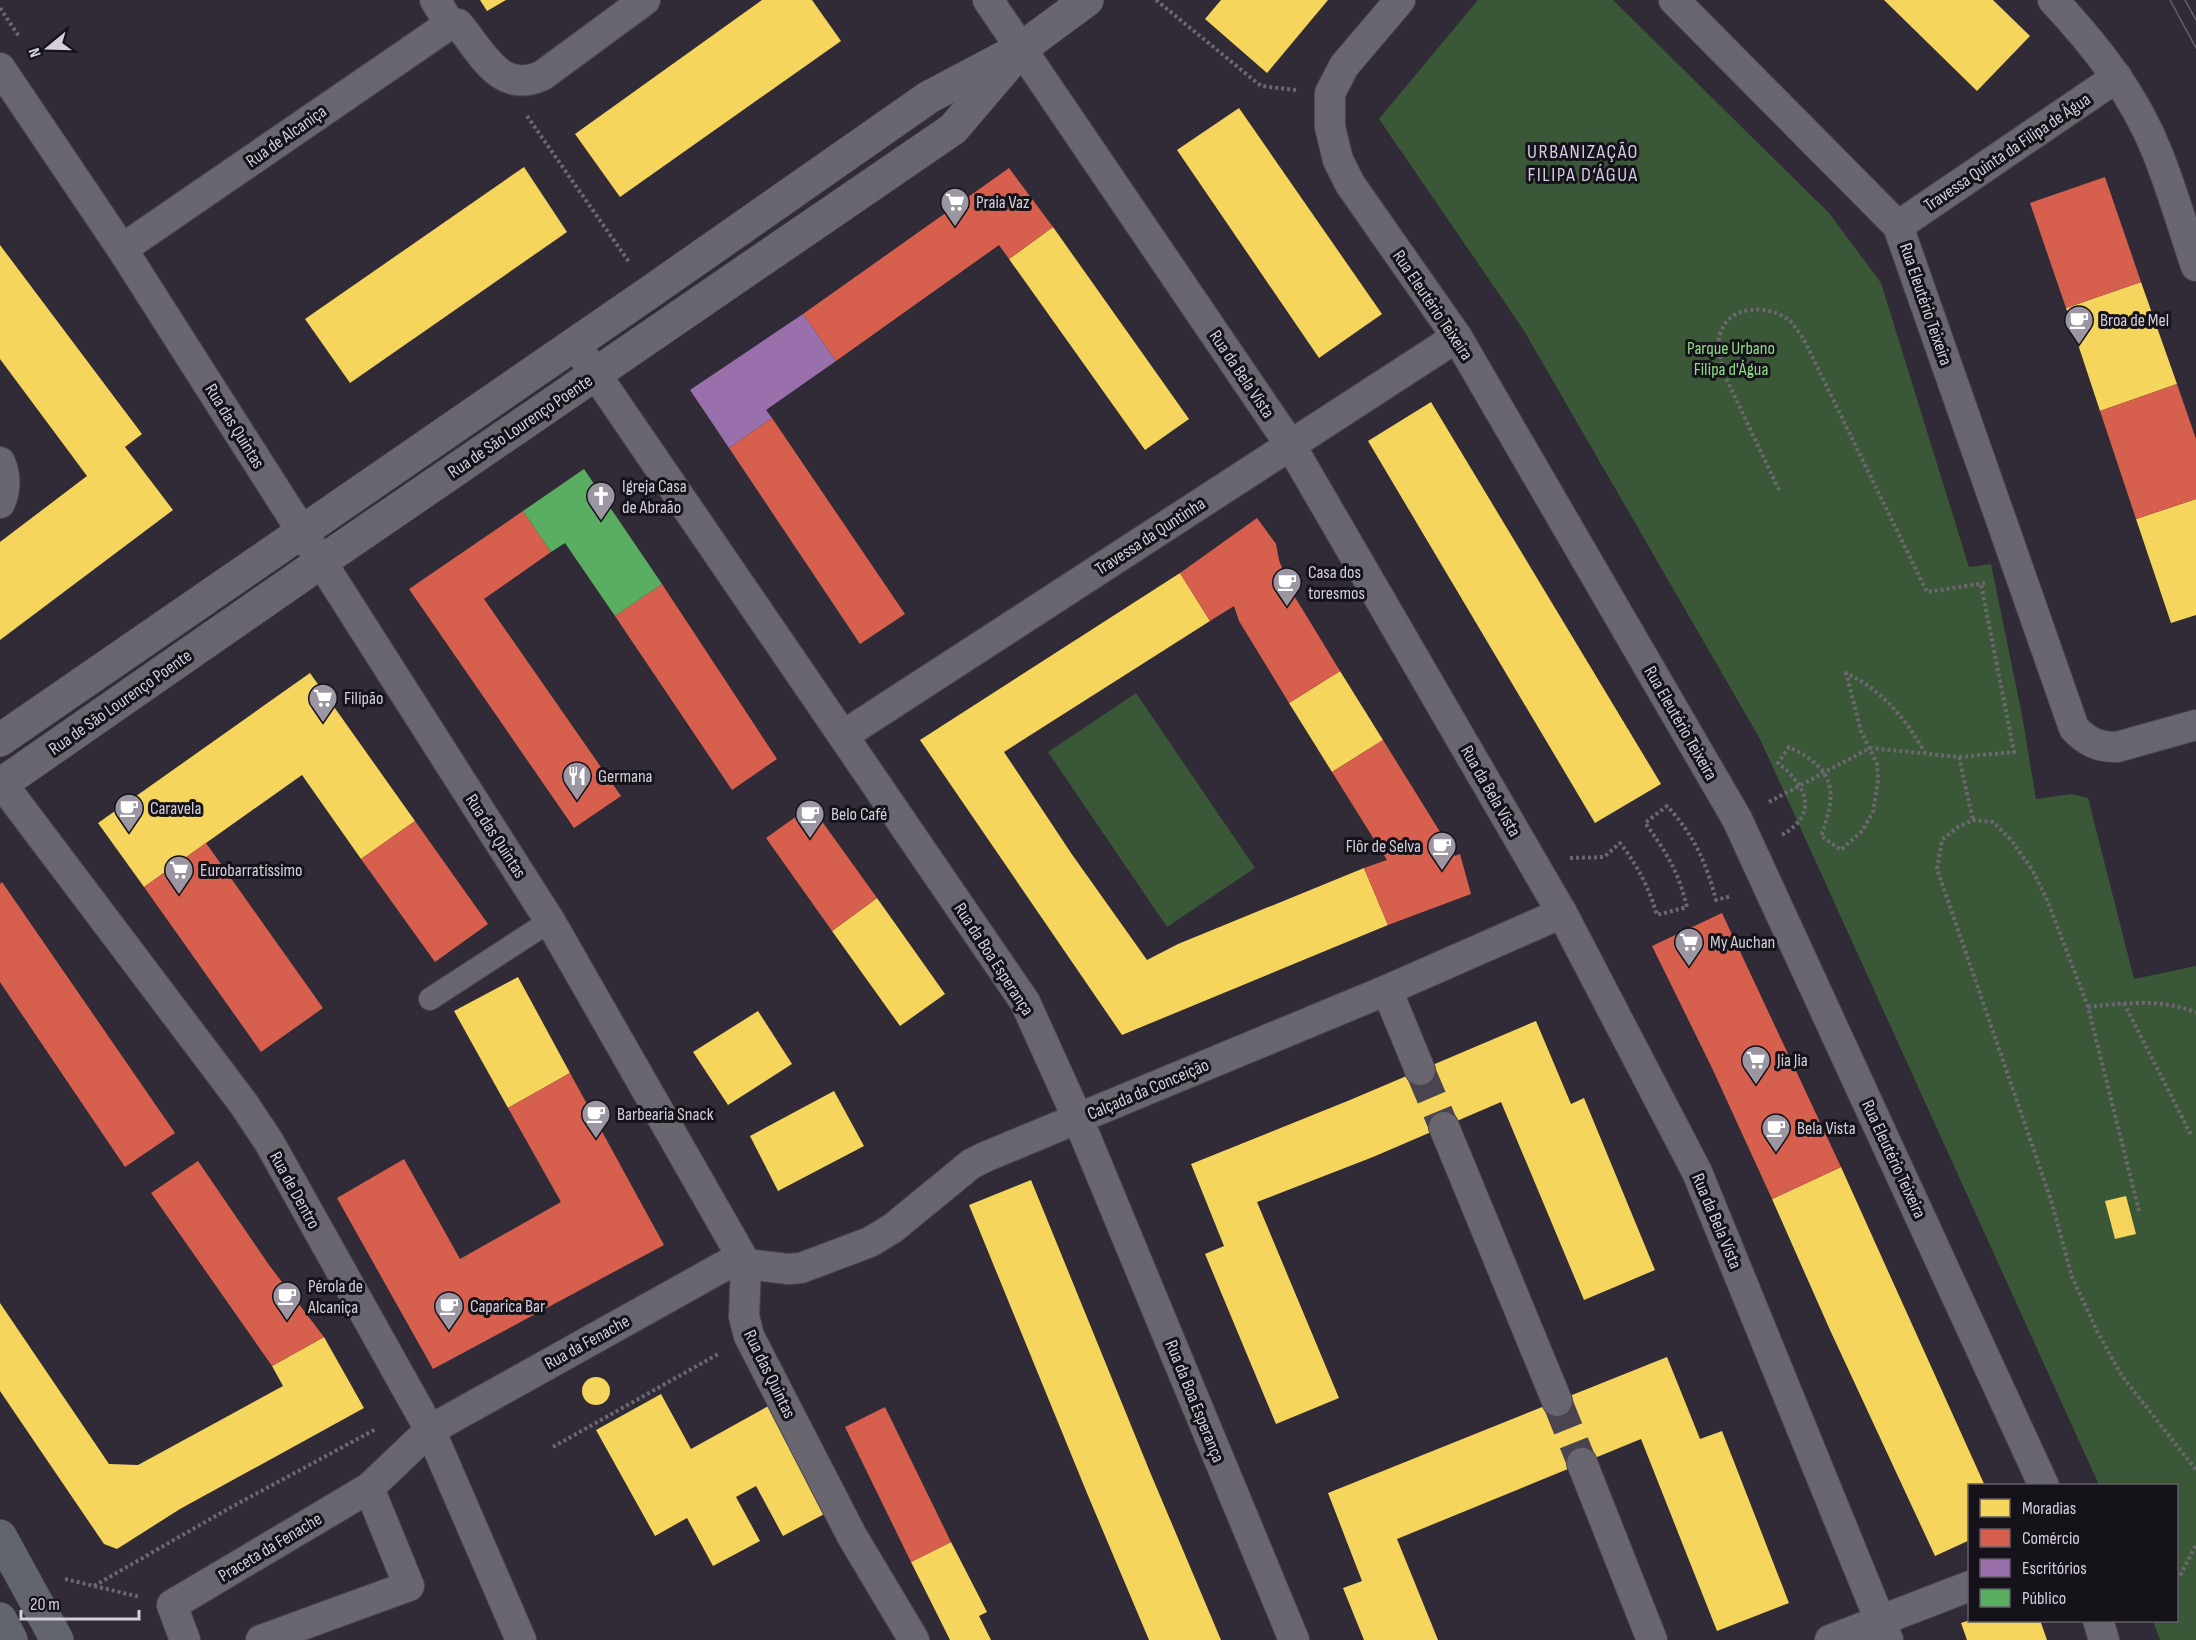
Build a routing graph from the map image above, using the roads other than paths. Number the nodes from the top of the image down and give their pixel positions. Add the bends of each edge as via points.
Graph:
1 (645, 0) edge
2 (988, 0) edge
3 (1087, 0) edge
4 (1400, 0) edge
5 (1674, 0) edge
6 (2053, 0) edge
7 (443, 12) edge
8 (1022, 48) junction
9 (0, 68) edge
10 (2117, 77) junction
11 (1898, 226) junction
12 (122, 249) junction
13 (2196, 266) edge
14 (1457, 337) junction
15 (575, 344) junction
16 (596, 374) junction
17 (1291, 446) junction
18 (0, 462) edge
19 (0, 503) edge
20 (302, 532) junction
21 (321, 562) junction
22 (2196, 725) edge
23 (844, 735) junction
24 (0, 740) edge
25 (1, 783) edge
26 (1562, 913) junction
27 (550, 921) junction
28 (1387, 990) junction
29 (430, 999) dead end
30 (1420, 1070) tunnel mouth
31 (1078, 1119) junction
32 (1444, 1127) tunnel mouth
33 (746, 1264) junction
34 (1557, 1401) tunnel mouth
35 (424, 1418) junction
36 (1582, 1463) tunnel mouth
37 (2044, 1484) edge
38 (369, 1488) junction
39 (0, 1536) edge
40 (1968, 1587) edge
41 (0, 1619) edge
42 (2099, 1622) edge
43 (1884, 1630) edge
44 (12, 1640) edge
45 (57, 1640) edge
46 (185, 1640) edge
47 (261, 1640) edge
48 (521, 1640) edge
49 (914, 1640) edge
50 (1293, 1640) edge
51 (1652, 1640) edge
52 (1830, 1640) edge
53 (2104, 1640) edge

1 - 7 street, Rua de Alcaniça via 532,80 501,76 458,24
2 - 8 street, Rua da Bela Vista
3 - 8 street, Rua de São Lourenço Poente
4 - 14 street, Rua Eleutério Teixeira via 1344,66 1330,93 1330,127 1338,160 1350,184
5 - 11 street, Rua Eleutério Teixeira
6 - 10 street
7 - 12 street, Rua de Alcaniça
8 - 15 street, Rua de São Lourenço Poente via 928,97
8 - 16 street, Rua de São Lourenço Poente via 953,129
8 - 17 street, Rua da Bela Vista
9 - 12 street, Rua das Quintas
10 - 11 street, Travessa Quinta da Filipa de Água
10 - 13 street via 2157,152
11 - 22 street, Rua Eleutério Teixeira via 2074,728 2097,745 2117,747
12 - 20 street, Rua das Quintas
14 - 17 street, Travessa da Quntinha
14 - 37 street, Rua Eleutério Teixeira via 1737,819
15 - 16 street, Rua da Boa Esperança
15 - 20 street, Rua de São Lourenço Poente
16 - 21 street, Rua de São Lourenço Poente
16 - 23 street, Rua da Boa Esperança
17 - 23 street, Travessa da Quntinha
17 - 26 street, Rua da Bela Vista
18 - 19 street via 5,487
20 - 21 street, Rua das Quintas
20 - 24 street, Rua de São Lourenço Poente
21 - 25 street, Rua de São Lourenço Poente
21 - 27 street, Rua das Quintas
23 - 31 street, Rua da Boa Esperança via 1018,989
25 - 35 street, Rua de Dentro via 257,1123
26 - 28 street, Calçada da Conceição
26 - 43 street, Rua da Bela Vista via 1697,1172
27 - 29 street
27 - 33 street, Rua das Quintas
28 - 30 street
28 - 31 street, Calçada da Conceição
31 - 33 street, Calçada da Conceição via 971,1164 870,1242 801,1268
31 - 50 street, Rua da Boa Esperança
32 - 34 street
33 - 35 street, Rua da Fenache via 724,1266
33 - 49 street, Rua das Quintas via 744,1316 749,1336 852,1536
35 - 38 street, Praceta da Fenache
35 - 48 street, Rua de Dentro
36 - 51 street
38 - 46 street, Praceta da Fenache via 172,1605
38 - 47 street via 409,1586
39 - 45 main road
40 - 43 street
41 - 44 main road
42 - 53 street
43 - 52 street

